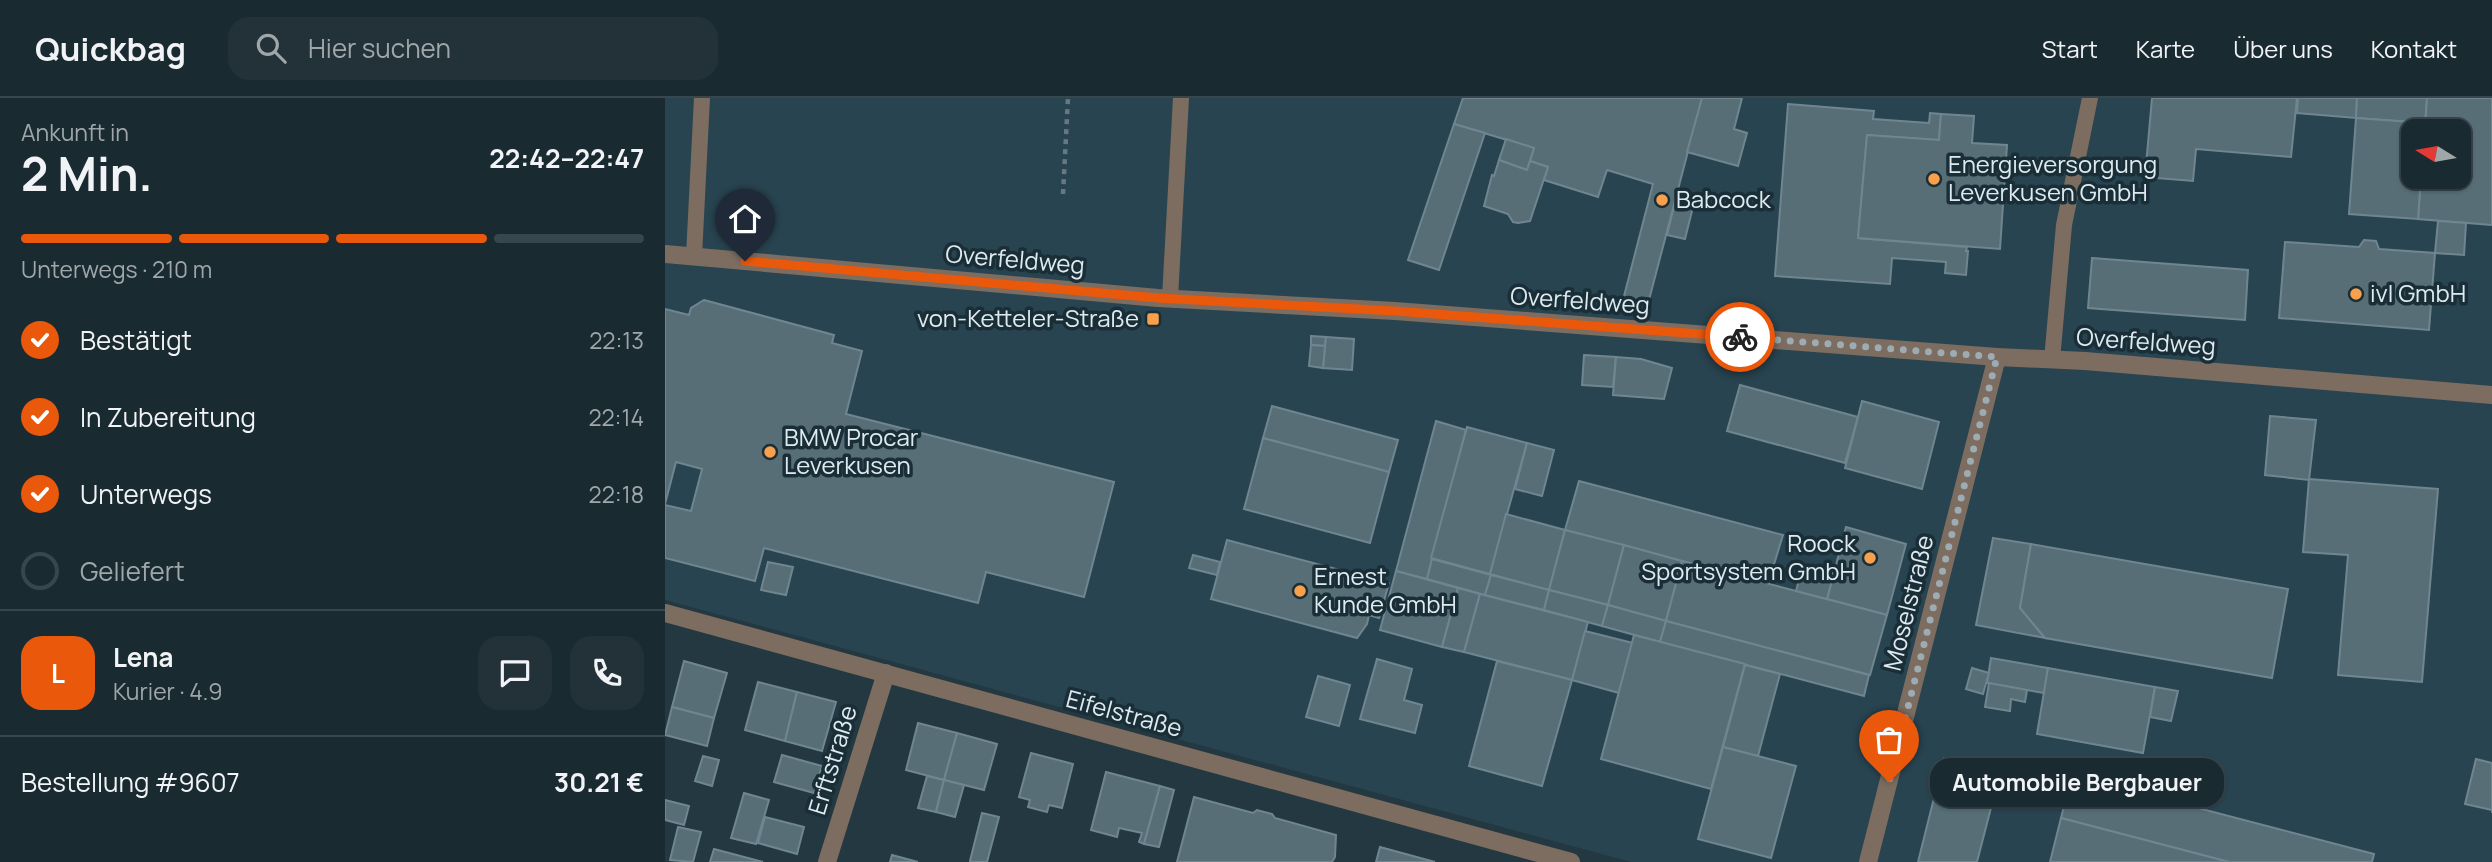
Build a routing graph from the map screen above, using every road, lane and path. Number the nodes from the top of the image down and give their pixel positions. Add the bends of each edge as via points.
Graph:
1 (702, 98) edge
2 (1068, 98) edge
3 (1181, 98) edge
4 (2090, 98) edge
5 (1063, 194) dead end
6 (665, 254) edge
7 (694, 256) junction
8 (1170, 298) junction
9 (1997, 357) junction
10 (2052, 360) junction
11 (2492, 395) edge
12 (665, 613) edge
13 (885, 673) junction
14 (827, 862) edge
15 (1571, 862) edge
16 (1868, 862) edge

1 - 7 lane
2 - 5 path
3 - 8 lane
4 - 10 lane via 2064,225
6 - 7 street, Overfeldweg
7 - 8 street, Overfeldweg
8 - 9 street, Overfeldweg
9 - 10 street, Overfeldweg
9 - 16 street, Moselstraße
10 - 11 street, Overfeldweg
12 - 13 street, Eifelstraße
13 - 14 street, Erftstraße
13 - 15 street, Eifelstraße

